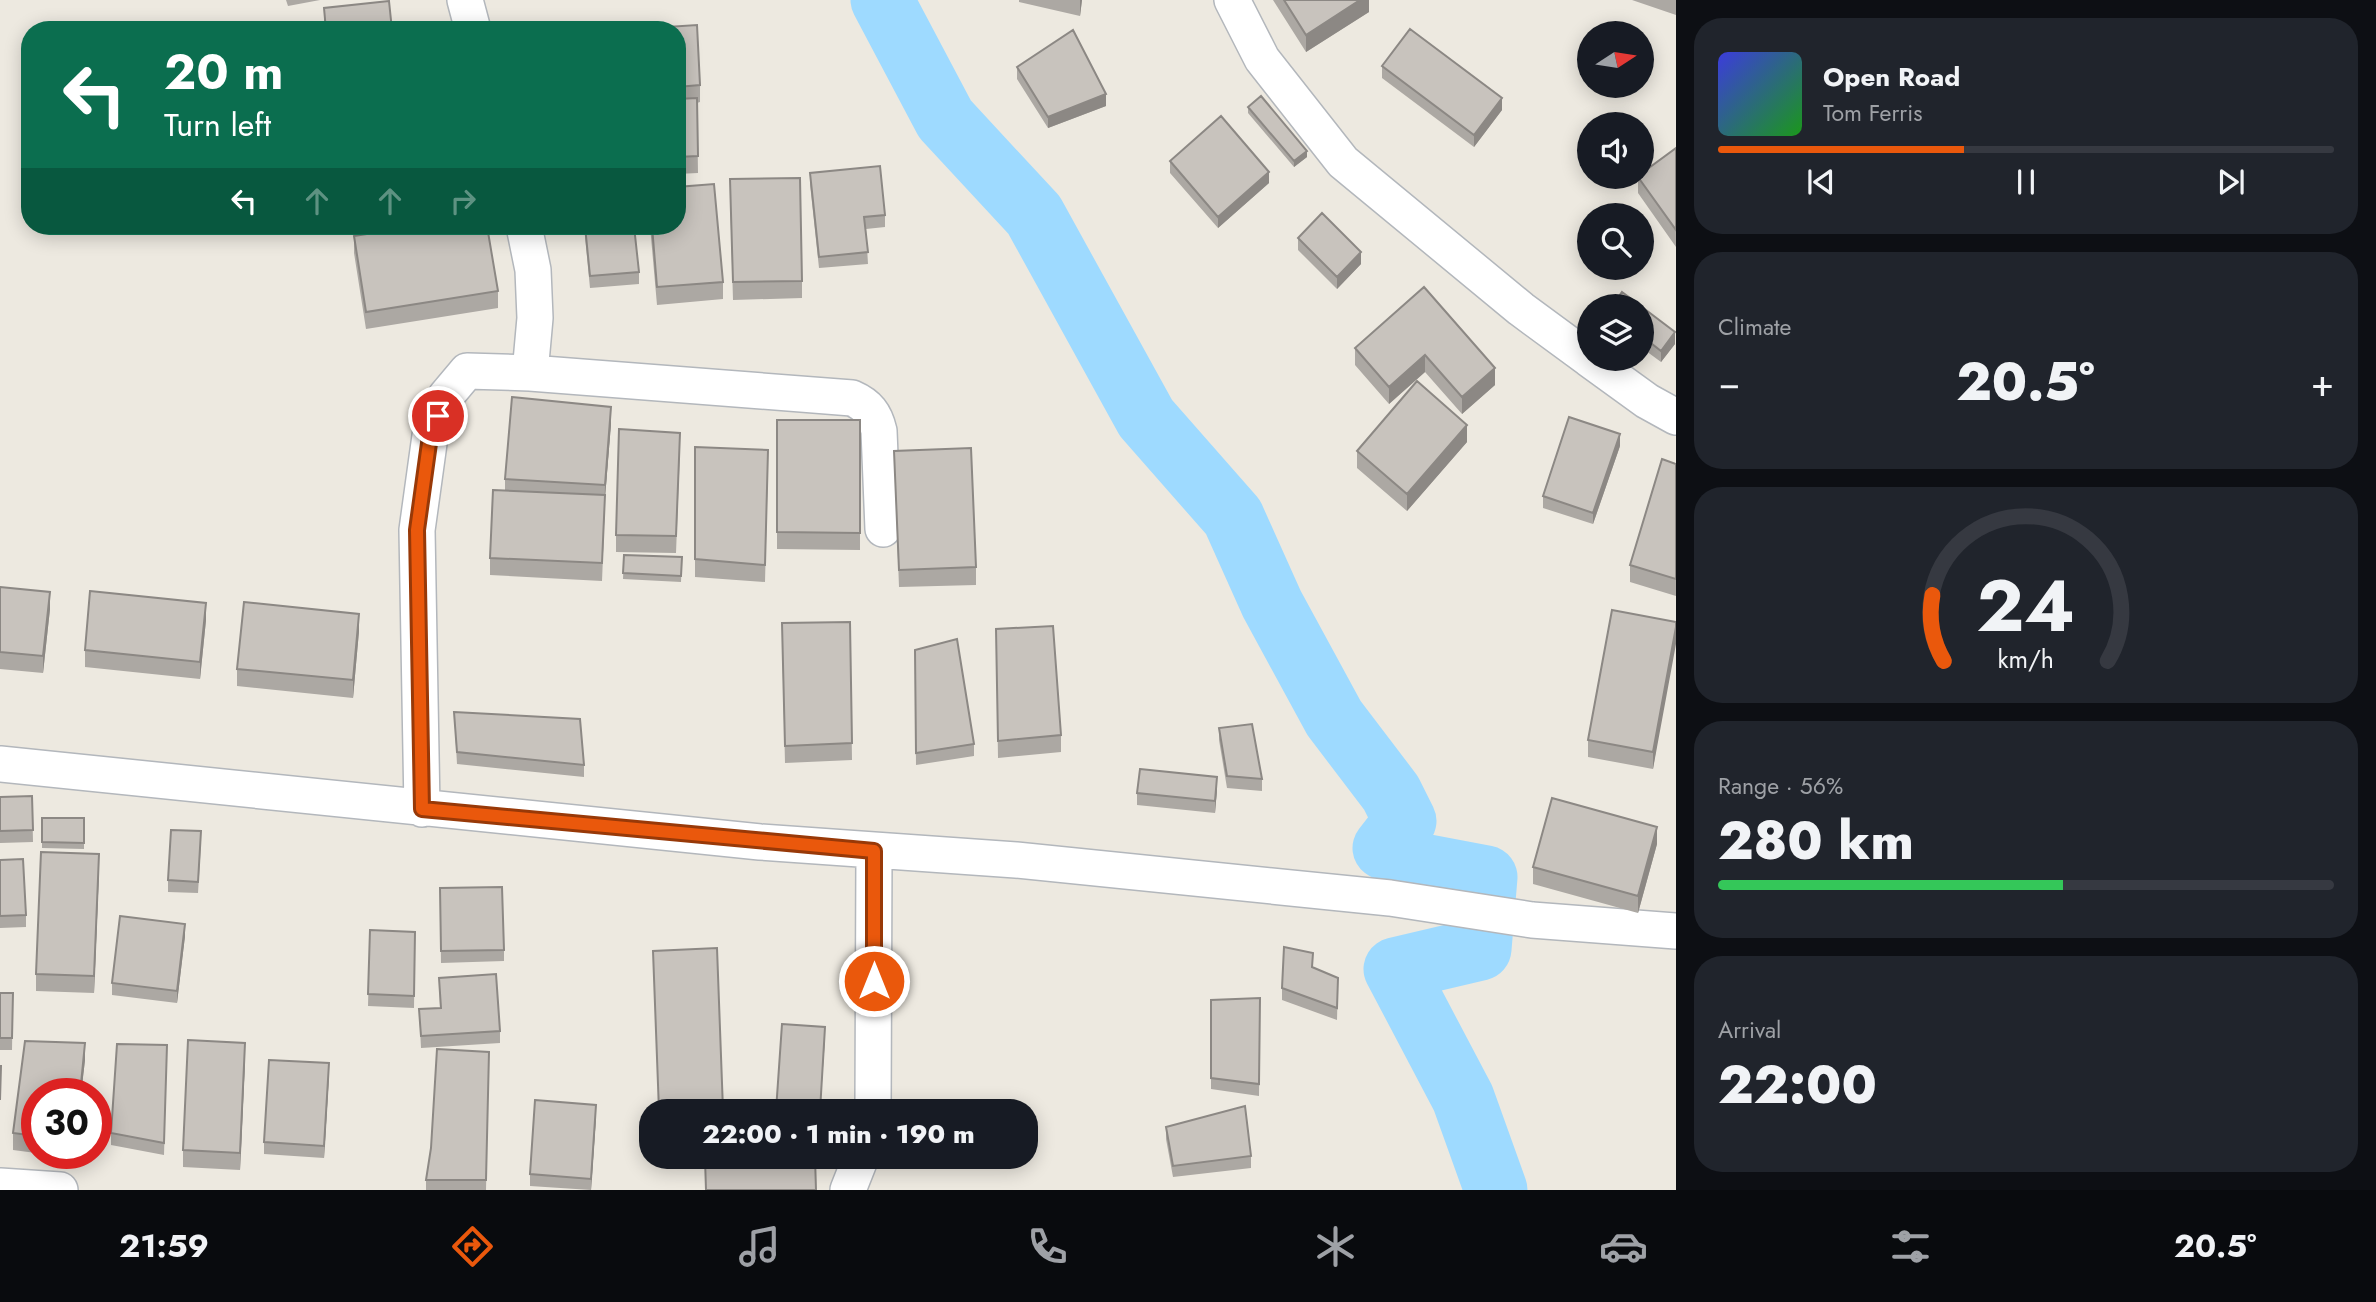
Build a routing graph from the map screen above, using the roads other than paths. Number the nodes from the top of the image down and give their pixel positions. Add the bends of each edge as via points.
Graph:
1 (465, 0) edge
2 (1232, 0) edge
3 (471, 21) edge
4 (526, 235) edge
5 (1577, 350) edge
6 (1606, 371) edge
7 (530, 373) junction
8 (1676, 417) edge
9 (883, 529) dead end
10 (0, 764) edge
11 (422, 809) junction
12 (874, 851) junction
13 (1676, 931) edge
14 (873, 1099) edge
15 (856, 1169) edge
16 (0, 1186) edge
17 (60, 1190) edge
18 (848, 1190) edge

1 - 3 street
2 - 5 street via 1262,60 1343,162
4 - 7 street via 535,318
6 - 8 street
7 - 9 street via 852,398 876,417
7 - 11 street via 467,371 446,396 430,436 417,530
10 - 11 street
11 - 12 street
12 - 13 street via 1016,860 1390,898 1532,920
12 - 14 street
15 - 18 street
16 - 17 street

